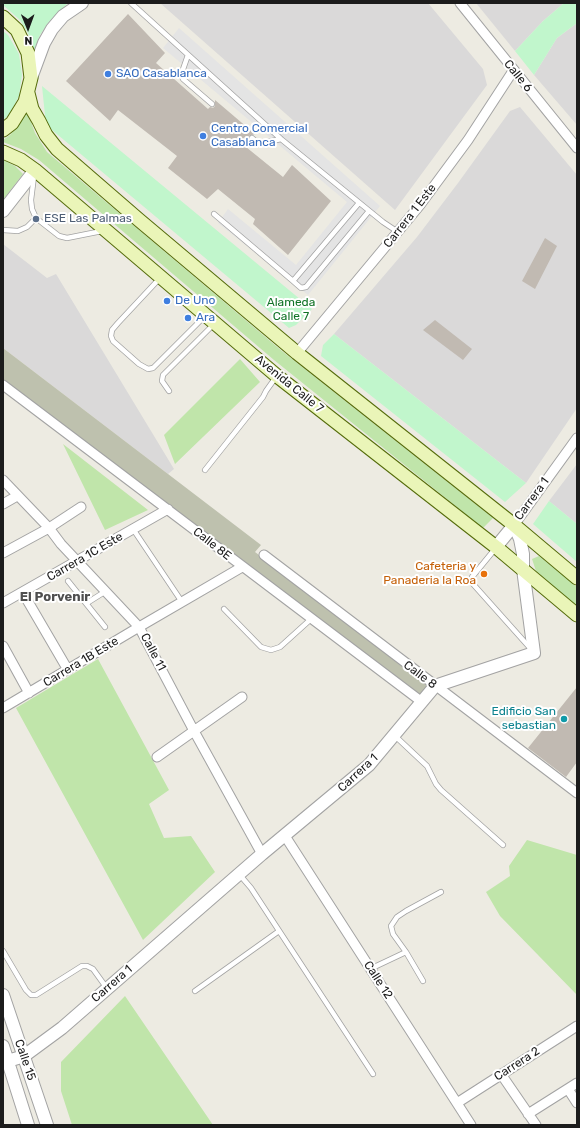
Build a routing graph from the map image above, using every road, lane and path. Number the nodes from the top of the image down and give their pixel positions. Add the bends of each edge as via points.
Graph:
1 (82, 3) edge
2 (131, 3) edge
3 (460, 3) edge
4 (3, 18) edge
5 (188, 55) junction
6 (513, 71) junction
7 (31, 78) junction
8 (28, 93) junction
9 (212, 104) dead end
10 (3, 130) edge
11 (252, 138) dead end
12 (281, 140) junction
13 (577, 148) edge
14 (3, 152) edge
15 (34, 170) junction
16 (359, 203) junction
17 (3, 211) edge
18 (369, 211) junction
19 (214, 214) dead end
20 (36, 218) junction
21 (3, 230) edge
22 (105, 231) junction
23 (399, 232) junction
24 (160, 278) junction
25 (293, 281) junction
26 (210, 319) junction
27 (297, 353) junction
28 (277, 376) junction
29 (3, 385) edge
30 (169, 391) dead end
31 (577, 438) edge
32 (205, 470) dead end
33 (3, 480) edge
34 (17, 496) junction
35 (3, 504) edge
36 (81, 507) dead end
37 (168, 509) junction
38 (514, 525) junction
39 (49, 528) junction
40 (133, 529) junction
41 (496, 547) junction
42 (3, 553) edge
43 (264, 555) dead end
44 (77, 561) junction
45 (242, 567) junction
46 (523, 569) junction
47 (577, 578) edge
48 (68, 580) dead end
49 (106, 591) junction
50 (23, 593) junction
51 (182, 602) junction
52 (86, 603) junction
53 (3, 604) edge
54 (224, 609) dead end
55 (577, 615) edge
56 (311, 619) junction
57 (105, 627) dead end
58 (139, 627) junction
59 (3, 646) edge
60 (534, 653) junction
61 (68, 670) junction
62 (435, 686) junction
63 (29, 693) junction
64 (242, 697) dead end
65 (422, 702) junction
66 (3, 708) edge
67 (194, 731) junction
68 (394, 735) junction
69 (157, 757) dead end
70 (577, 794) edge
71 (285, 836) junction
72 (503, 845) dead end
73 (262, 854) junction
74 (239, 874) junction
75 (441, 892) dead end
76 (279, 931) junction
77 (3, 951) edge
78 (406, 952) junction
79 (370, 969) junction
80 (423, 981) dead end
81 (107, 989) junction
82 (195, 991) dead end
83 (3, 995) edge
84 (577, 1026) edge
85 (3, 1046) edge
86 (24, 1056) junction
87 (5, 1062) edge
88 (373, 1074) dead end
89 (501, 1074) junction
90 (577, 1083) edge
91 (568, 1089) junction
92 (457, 1103) junction
93 (577, 1103) edge
94 (528, 1114) junction
95 (28, 1125) edge
96 (47, 1125) edge
97 (471, 1125) edge
98 (536, 1125) edge

1 - 7 street via 63,16 52,29
2 - 5 lane
3 - 6 street, Calle 6
4 - 7 main road via 17,30 28,53
5 - 9 lane via 181,75
5 - 12 lane
6 - 13 street, Calle 6
6 - 23 street, Carrera 1 Este via 468,140
7 - 8 main road
8 - 10 main road via 12,124
8 - 27 main road via 39,122 57,149
11 - 12 lane via 259,144
12 - 16 lane
14 - 15 main road, Avenida Calle 7 via 21,160
15 - 17 street
15 - 20 lane via 31,200
15 - 22 main road, Avenida Calle 7
16 - 18 lane
16 - 25 lane
18 - 23 lane
18 - 25 lane via 306,287 301,288
19 - 25 lane
20 - 21 lane via 27,227 18,231
20 - 22 lane via 59,236 67,238
22 - 24 main road, Avenida Calle 7
23 - 27 street, Carrera 1 Este
24 - 26 main road, Avenida Calle 7
24 - 26 lane via 112,330 113,341 139,364 148,369 153,368
26 - 28 main road, Avenida Calle 7
26 - 30 lane via 163,375 162,381
27 - 38 main road
28 - 32 lane
28 - 41 main road, Avenida Calle 7
29 - 37 street, Calle 8E
31 - 38 street, Carrera 1
33 - 34 street, Calle 11
34 - 35 street
34 - 39 street, Calle 11
36 - 39 street
37 - 40 street, Carrera 1C Este
37 - 45 street, Calle 8E
38 - 41 street
38 - 46 street, Carrera 1 via 520,538
38 - 47 main road
39 - 42 street
39 - 44 street, Calle 11
40 - 44 street, Carrera 1C Este
40 - 51 lane
41 - 46 main road, Avenida Calle 7
41 - 60 lane via 472,577 473,584
43 - 62 street, Calle 8
44 - 49 street, Calle 11
44 - 50 street, Carrera 1C Este
45 - 51 street, Carrera 1B Este
45 - 56 street, Calle 8E
46 - 55 main road, Avenida Calle 7
46 - 60 street, Carrera 1
48 - 52 lane
49 - 52 lane
49 - 58 street, Calle 11
50 - 53 street, Carrera 1C Este
50 - 61 street
51 - 58 street, Carrera 1B Este
52 - 57 lane
54 - 56 lane via 261,647 270,650 280,647
56 - 65 street, Calle 8E
58 - 61 street, Carrera 1B Este
58 - 67 street, Calle 11
59 - 63 street
60 - 62 street
61 - 63 street, Carrera 1B Este
62 - 65 street, Carrera 1
62 - 70 street, Calle 8
63 - 66 street, Carrera 1B Este
64 - 67 street
65 - 68 street, Carrera 1
67 - 69 street
67 - 73 street, Calle 11
68 - 71 street, Carrera 1 via 369,766
68 - 72 lane via 427,766 441,790
71 - 73 street, Carrera 1
71 - 79 street, Calle 12
73 - 74 street, Carrera 1
74 - 76 lane
74 - 81 street, Carrera 1
75 - 78 lane via 406,911 391,926 393,934
76 - 82 lane
76 - 88 lane
77 - 81 lane via 31,995 36,996 82,966 93,969
78 - 79 lane
78 - 80 lane
79 - 92 street, Calle 12
81 - 86 street, Carrera 1 via 62,1028
83 - 86 street, Calle 15
84 - 89 street, Carrera 2
85 - 87 street, Calle 15
86 - 87 street, Carrera 1
86 - 96 street, Calle 15
87 - 95 street, Calle 15
89 - 92 street, Carrera 2
89 - 94 street
90 - 91 street
91 - 93 street
91 - 94 street
92 - 97 street, Calle 12
94 - 98 street

